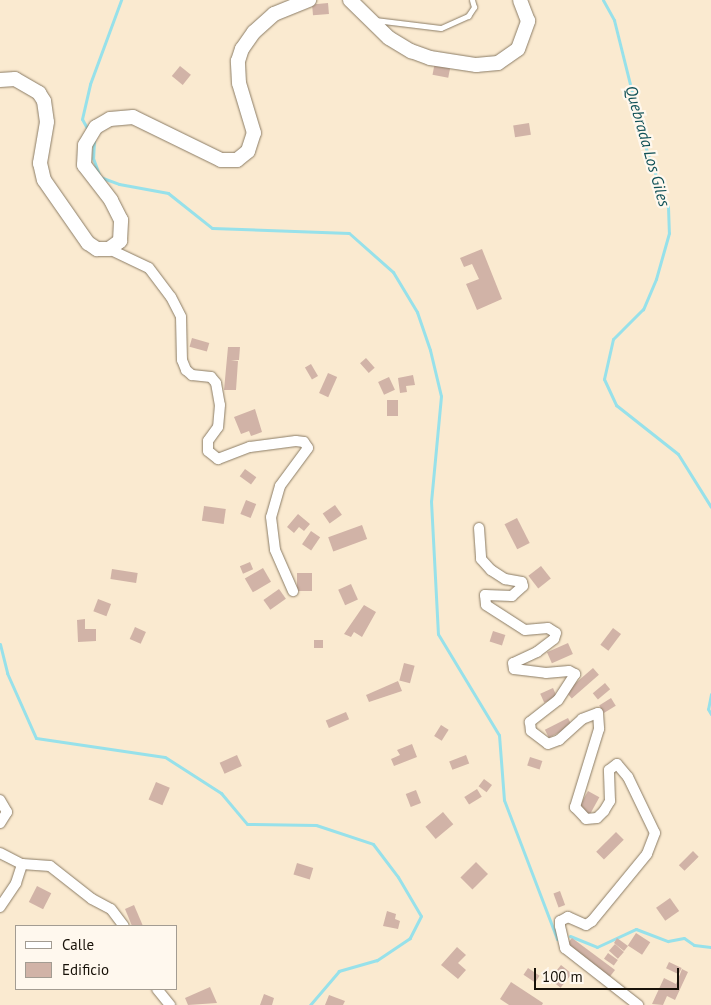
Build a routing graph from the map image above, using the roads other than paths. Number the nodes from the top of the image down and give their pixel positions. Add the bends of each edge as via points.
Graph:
1 (309, 0) edge
2 (350, 0) edge
3 (472, 0) edge
4 (520, 0) edge
5 (372, 20) junction
6 (0, 80) edge
7 (109, 249) junction
8 (479, 528) dead end
9 (293, 591) dead end
10 (0, 800) edge
11 (0, 823) edge
12 (0, 853) edge
13 (22, 864) junction
14 (0, 907) edge
15 (123, 925) edge
16 (157, 990) edge
17 (170, 1005) edge
18 (638, 1005) edge

1 - 7 main road via 274,14 254,32 242,49 238,61 240,83 254,133 248,151 237,160 221,160 133,118 110,119 96,127 85,145 84,165 111,200 121,220 120,241
2 - 5 main road
3 - 5 lane via 474,7 468,16 441,28
4 - 5 main road via 528,21 526,32 518,49 498,63 476,65 430,58 389,38
6 - 7 main road via 15,79 39,93 44,101 47,122 40,163 44,180 88,243 97,249
7 - 9 street via 149,268 171,297 181,317 182,360 186,370 192,375 211,377 216,382 220,405 218,427 208,441 208,451 218,459 250,447 290,442 304,442 308,448 280,486 271,517 275,550
8 - 18 street via 481,559 490,570 505,579 522,582 523,586 512,596 485,595 486,604 525,630 548,628 556,633 554,639 537,652 513,663 514,668 574,674 558,700 530,722 531,731 548,744 559,740 582,719 598,713 599,729 575,807 586,819 601,814 610,801 609,770 617,764 628,777 655,833 647,854 592,921 586,925 568,917 560,921 565,948
10 - 11 street via 7,812
12 - 13 street
13 - 14 street via 16,883
13 - 15 street via 50,866 92,899 111,909
16 - 17 street

